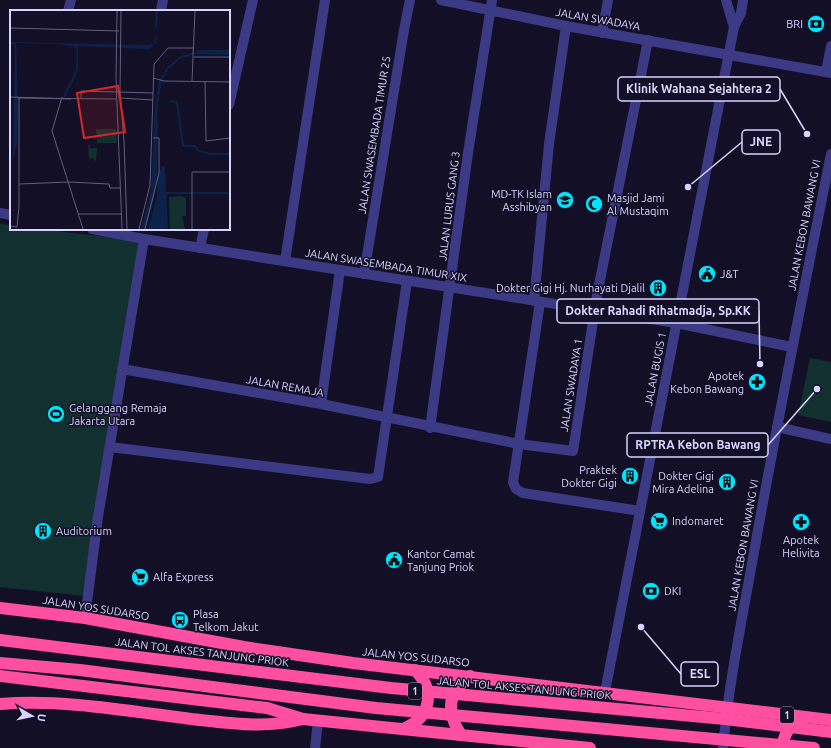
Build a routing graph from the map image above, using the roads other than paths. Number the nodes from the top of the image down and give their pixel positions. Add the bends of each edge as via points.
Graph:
1 (70, 0) edge
2 (163, 0) edge
3 (253, 0) edge
4 (325, 0) edge
5 (410, 0) edge
6 (441, 0) edge
7 (492, 0) edge
8 (608, 0) edge
9 (726, 0) edge
10 (743, 0) edge
11 (68, 10) edge
12 (161, 10) edge
13 (490, 11) junction
14 (566, 26) junction
15 (734, 27) junction
16 (602, 33) junction
17 (648, 40) junction
18 (831, 46) edge
19 (729, 54) junction
20 (829, 73) edge
21 (230, 101) edge
22 (831, 154) edge
23 (0, 213) edge
24 (10, 215) edge
25 (103, 230) edge
26 (204, 230) edge
27 (114, 231) edge
28 (144, 239) junction
29 (200, 248) junction
30 (285, 262) junction
31 (340, 270) junction
32 (364, 274) junction
33 (407, 281) junction
34 (451, 287) junction
35 (537, 301) junction
36 (596, 311) junction
37 (676, 323) junction
38 (792, 347) junction
39 (122, 369) junction
40 (320, 404) junction
41 (387, 419) junction
42 (777, 427) junction
43 (430, 428) junction
44 (831, 439) edge
45 (519, 444) junction
46 (110, 447) junction
47 (572, 451) joint
48 (640, 512) junction
49 (0, 608) edge
50 (85, 618) junction
51 (0, 640) edge
52 (0, 663) edge
53 (415, 670) junction
54 (0, 676) edge
55 (470, 676) junction
56 (605, 692) junction
57 (0, 704) edge
58 (727, 708) junction
59 (805, 716) junction
60 (303, 720) junction
61 (831, 720) edge
62 (318, 721) junction
63 (404, 730) junction
64 (831, 732) edge
65 (461, 735) junction
66 (315, 748) edge
67 (590, 748) edge
68 (723, 748) edge
69 (782, 748) edge
70 (814, 748) edge

1 - 11 street
2 - 12 street
3 - 21 street
4 - 30 street
5 - 32 street, JALAN SWASEMBADA TIMUR 25
6 - 13 street, JALAN SWADAYA
7 - 13 street, JALAN LURUS GANG 3
8 - 16 street
9 - 15 street, JALAN BUGIS 1
10 - 15 street, JALAN BUGIS 1 via 741,13
13 - 14 street, JALAN SWADAYA
13 - 34 street, JALAN LURUS GANG 3
14 - 16 street, JALAN SWADAYA
14 - 35 street via 549,144
15 - 19 street, JALAN BUGIS 1
16 - 17 street, JALAN SWADAYA
17 - 19 street, JALAN SWADAYA
17 - 36 street, JALAN SWADAYA 1 via 597,295
18 - 20 street
19 - 20 street, JALAN SWADAYA
19 - 37 street, JALAN BUGIS 1
22 - 38 street, JALAN KEBON BAWANG VI
23 - 24 street
25 - 27 street, JALAN SWASEMBADA TIMUR XIX
26 - 29 street
27 - 28 street, JALAN SWASEMBADA TIMUR XIX
28 - 29 street, JALAN SWASEMBADA TIMUR XIX
28 - 39 street
29 - 30 street, JALAN SWASEMBADA TIMUR XIX
30 - 31 street, JALAN SWASEMBADA TIMUR XIX
31 - 32 street, JALAN SWASEMBADA TIMUR XIX
31 - 40 street
32 - 33 street, JALAN SWASEMBADA TIMUR XIX
33 - 34 street, JALAN SWASEMBADA TIMUR XIX
33 - 41 street
34 - 35 street, JALAN SWASEMBADA TIMUR XIX
34 - 43 street, JALAN LURUS GANG 3
35 - 36 street, JALAN SWASEMBADA TIMUR XIX
35 - 45 street
36 - 37 street, JALAN SWASEMBADA TIMUR XIX
36 - 47 street, JALAN SWADAYA 1
37 - 38 street
37 - 48 street, JALAN BUGIS 1
38 - 42 street, JALAN KEBON BAWANG VI
39 - 40 street, JALAN REMAJA
39 - 46 street
40 - 41 street, JALAN REMAJA
41 - 43 street, JALAN REMAJA
41 - 46 street via 380,471 378,477 374,478
42 - 44 street
42 - 58 street, JALAN KEBON BAWANG VI
43 - 45 street, JALAN REMAJA
45 - 47 street, JALAN REMAJA
45 - 48 street via 513,482 516,489 523,493
46 - 50 street
48 - 56 street, JALAN BUGIS 1
49 - 50 highway, JALAN YOS SUDARSO / 1
50 - 53 highway, JALAN YOS SUDARSO / 1 via 244,647
51 - 64 highway, JALAN TOL AKSES TANJUNG PRIOK / 1, bridge via 391,688 725,719
52 - 70 highway, 1, bridge via 88,671 369,707
53 - 55 highway, JALAN YOS SUDARSO / 1
53 - 63 highway via 428,691 427,703 418,721
54 - 60 highway via 267,708
55 - 56 highway, JALAN YOS SUDARSO / 1
55 - 65 highway via 456,689 452,698 452,717
56 - 58 highway, JALAN YOS SUDARSO / 1
57 - 60 highway via 54,703 239,724 283,724
58 - 59 highway, JALAN YOS SUDARSO / 1
58 - 68 street, JALAN KEBON BAWANG VI
59 - 61 highway, JALAN YOS SUDARSO / 1
59 - 69 highway via 788,728
60 - 62 highway
62 - 63 highway
62 - 66 street
63 - 65 highway
65 - 67 highway

